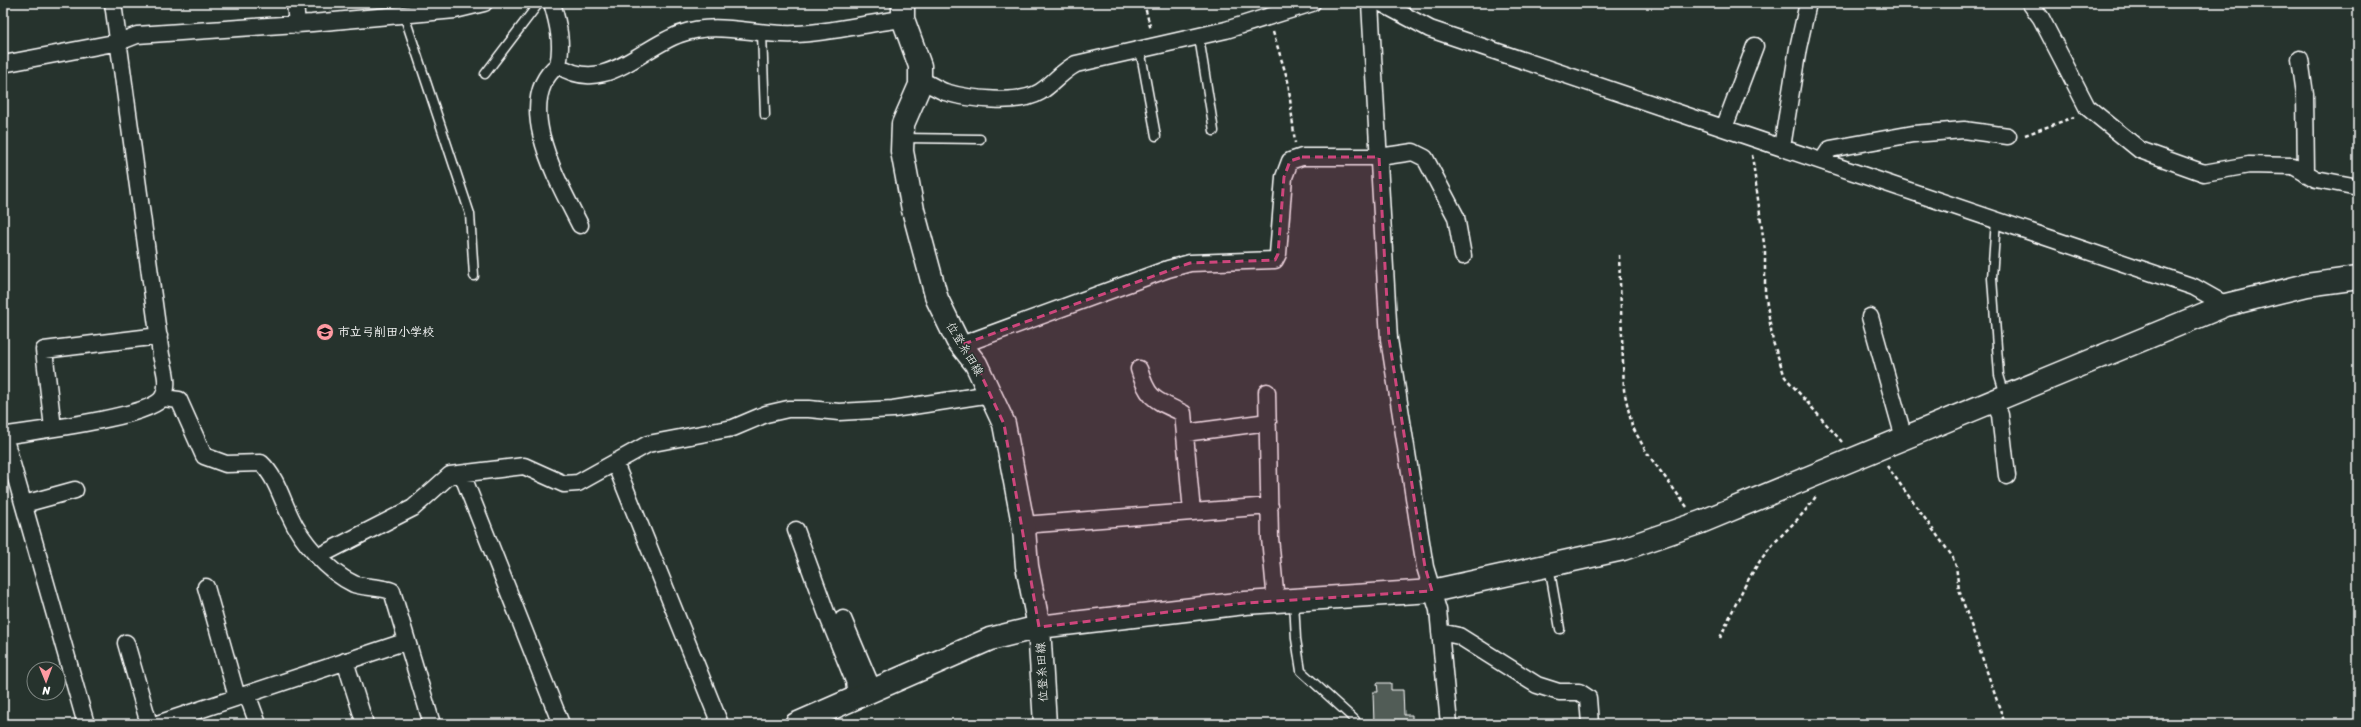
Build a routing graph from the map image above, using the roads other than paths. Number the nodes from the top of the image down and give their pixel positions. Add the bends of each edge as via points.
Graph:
1 (113, 3) edge
2 (295, 3) edge
3 (484, 3) edge
4 (539, 3) edge
5 (552, 3) edge
6 (1312, 3) edge
7 (1370, 3) edge
8 (1381, 3) edge
9 (1808, 3) edge
10 (2030, 3) edge
11 (903, 11) edge
12 (404, 14) junction
13 (297, 25) junction
14 (762, 33) junction
15 (1199, 37) junction
16 (119, 42) junction
17 (1755, 46) dead end
18 (1148, 48) junction
19 (2300, 59) dead end
20 (3, 64) edge
21 (558, 65) junction
22 (485, 74) dead end
23 (920, 80) junction
24 (765, 115) dead end
25 (1724, 128) junction
26 (1214, 131) dead end
27 (1156, 136) dead end
28 (2008, 136) road end
29 (902, 138) junction
30 (980, 139) dead end
31 (1782, 147) junction
32 (1379, 157) junction
33 (1822, 161) junction
34 (2306, 174) junction
35 (2358, 187) edge
36 (1996, 220) junction
37 (580, 225) dead end
38 (1462, 256) dead end
39 (474, 276) dead end
40 (2358, 278) edge
41 (2226, 305) junction
42 (1870, 317) dead end
43 (159, 336) junction
44 (961, 345) junction
45 (1139, 369) dead end
46 (1267, 392) dead end
47 (991, 394) junction
48 (163, 398) junction
49 (2000, 398) junction
50 (1268, 422) junction
51 (53, 428) junction
52 (1185, 433) junction
53 (4, 436) edge
54 (1904, 438) junction
55 (615, 463) junction
56 (462, 474) junction
57 (2007, 476) dead end
58 (75, 490) dead end
59 (24, 504) junction
60 (1270, 506) junction
61 (1192, 512) junction
62 (1024, 525) junction
63 (796, 530) dead end
64 (319, 556) junction
65 (1548, 565) junction
66 (206, 587) dead end
67 (1432, 590) junction
68 (1285, 601) junction
69 (843, 620) dead end
70 (1039, 627) junction
71 (1560, 629) dead end
72 (1440, 632) junction
73 (407, 640) junction
74 (126, 643) dead end
75 (345, 661) junction
76 (865, 694) junction
77 (242, 696) junction
78 (86, 724) edge
79 (149, 724) edge
80 (157, 724) edge
81 (258, 724) edge
82 (365, 724) edge
83 (432, 724) edge
84 (561, 724) edge
85 (720, 724) edge
86 (796, 724) edge
87 (1045, 724) edge
88 (1355, 724) edge
89 (1449, 724) edge
90 (1590, 724) edge

1 - 16 street
2 - 13 street
3 - 12 street via 455,10
4 - 22 lane
5 - 21 street via 559,28 561,56
6 - 15 street
7 - 32 street
8 - 25 street via 1430,29
9 - 31 street
10 - 34 street via 2041,18 2087,107 2140,150 2204,174 2249,164 2293,166
11 - 14 street via 795,34
11 - 23 street, 位登糸田線 via 920,66
12 - 13 street
12 - 39 lane via 470,214
13 - 16 street via 137,35
14 - 21 street via 701,28 679,34 601,75 582,76
14 - 24 lane
15 - 18 street
15 - 26 lane
16 - 20 street
16 - 43 street
17 - 25 street
18 - 23 street via 1076,64 1063,71 1040,92 1025,98 994,99 945,92
18 - 27 lane
19 - 34 street via 2305,94
21 - 37 street via 548,73 540,89 536,109 538,123 560,185
23 - 29 street, 位登糸田線 via 903,124
25 - 31 street
28 - 33 street via 1964,130 1914,134 1830,149
29 - 30 lane
29 - 44 street, 位登糸田線 via 913,210 937,299
31 - 33 street
32 - 38 street via 1413,152 1425,158 1456,217
32 - 44 street via 1329,156 1290,161 1284,177 1278,254 1275,260 1190,263
32 - 67 street via 1389,339 1425,567
33 - 36 street
34 - 35 street via 2316,179
36 - 41 street via 2194,287
36 - 49 lane via 1992,278
40 - 41 street via 2307,285
41 - 49 street
42 - 54 street
43 - 48 street via 167,382
43 - 51 street via 44,350
44 - 47 street, 位登糸田線 via 976,364
45 - 52 street via 1144,388 1153,399 1183,413
46 - 50 street
47 - 55 street via 893,409 839,412 788,409 766,414 733,428 648,444
47 - 62 street, 位登糸田線 via 1004,424
48 - 51 street via 150,407 102,420
48 - 64 street via 179,400 204,456 226,464 261,463 271,472 291,518
49 - 54 street
49 - 57 street
50 - 52 street
50 - 60 street
51 - 53 street
52 - 61 street
53 - 59 street
54 - 65 street via 1701,522 1622,549
55 - 56 street via 578,483 564,484 524,466
55 - 85 street
56 - 64 street via 450,475 412,508
56 - 84 street
58 - 59 street
59 - 78 street
60 - 61 street
60 - 68 street via 1270,538
61 - 62 street
62 - 70 street, 位登糸田線 via 1027,566
63 - 76 street via 854,682
64 - 73 street via 354,584 378,586 392,591
65 - 67 street
65 - 71 lane
66 - 77 street
67 - 68 street
67 - 72 street via 1438,610
68 - 70 street
68 - 88 lane via 1296,639 1301,671 1355,720
69 - 76 street
70 - 76 street via 990,639
70 - 87 street, 位登糸田線
72 - 89 street
72 - 90 street via 1459,636 1537,685 1559,692 1579,692 1588,698
73 - 75 street
73 - 83 street
74 - 79 street
75 - 77 street
75 - 82 street
76 - 86 street
77 - 80 street
77 - 81 street

